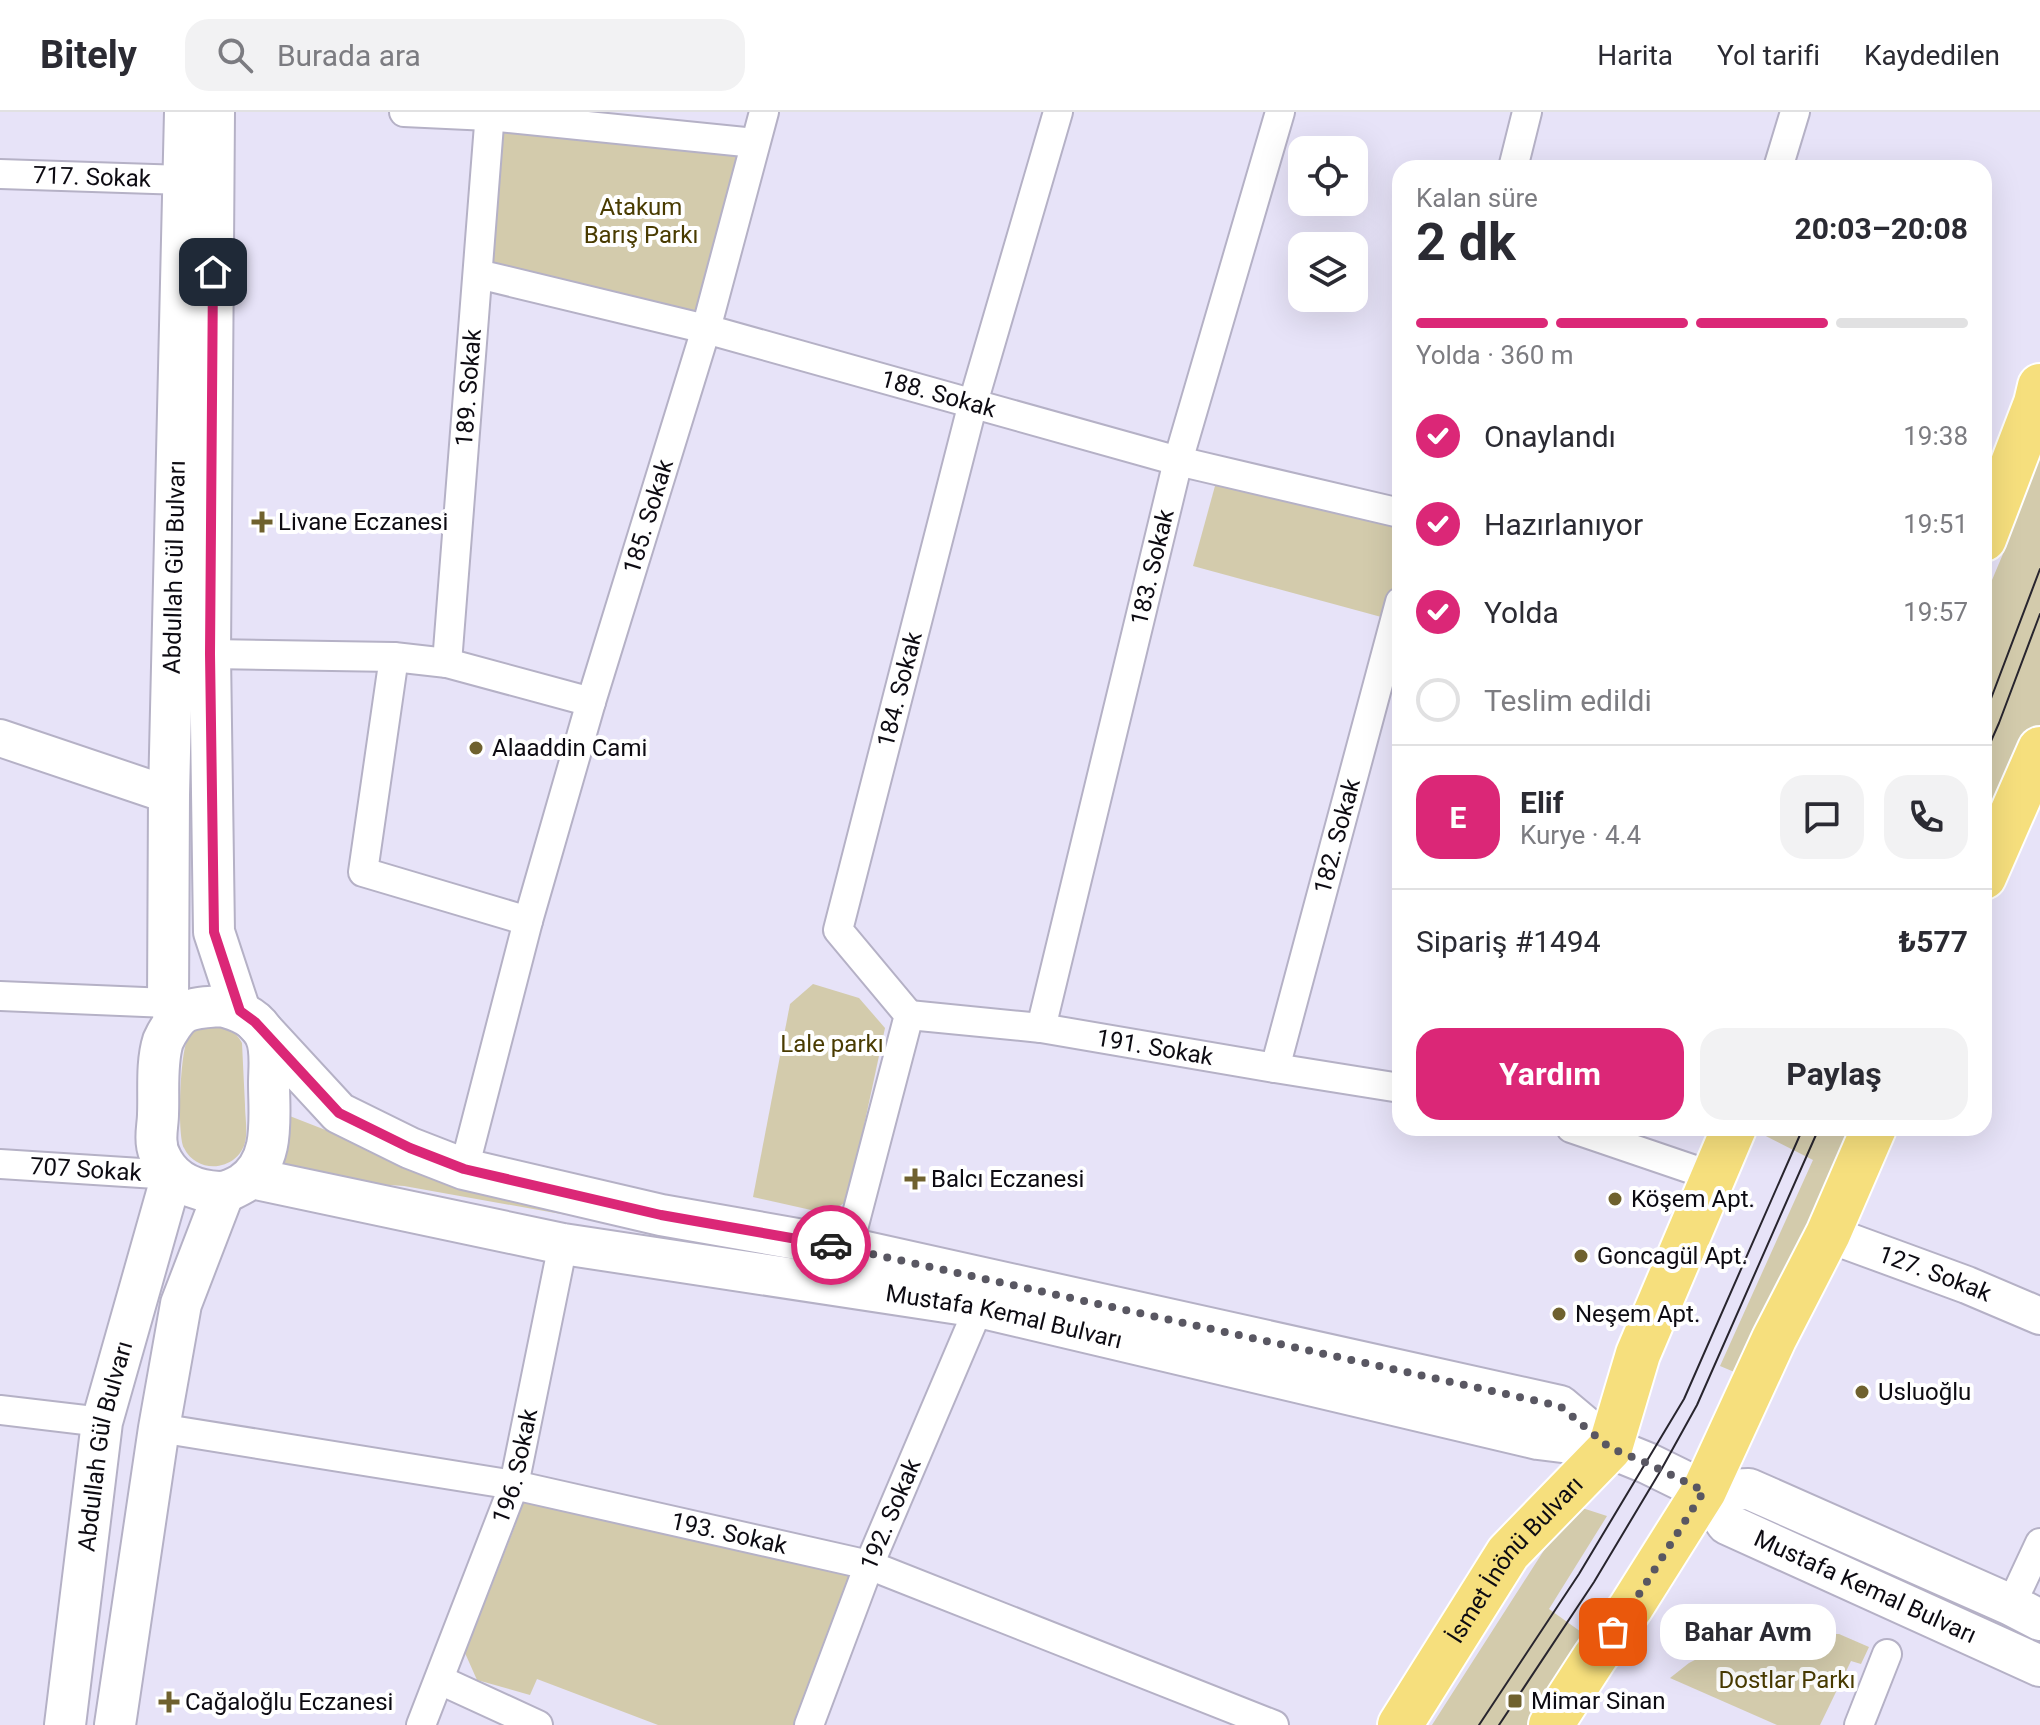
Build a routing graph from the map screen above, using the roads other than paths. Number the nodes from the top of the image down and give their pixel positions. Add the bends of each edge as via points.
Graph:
1 (185, 112) edge
2 (214, 112) edge
3 (404, 112) edge
4 (764, 112) edge
5 (1058, 112) edge
6 (1280, 112) edge
7 (1527, 112) edge
8 (1795, 112) edge
9 (490, 114) edge
10 (755, 143) junction
11 (1515, 160) edge
12 (1780, 160) edge
13 (0, 174) edge
14 (184, 180) junction
15 (478, 274) junction
16 (706, 329) junction
17 (2040, 386) edge
18 (973, 403) junction
19 (1178, 461) junction
20 (1392, 511) edge
21 (1992, 518) edge
22 (1392, 632) edge
23 (210, 654) junction
24 (394, 657) junction
25 (447, 663) junction
26 (591, 702) junction
27 (0, 738) edge
28 (2040, 749) edge
29 (169, 795) junction
30 (1992, 859) edge
31 (528, 921) junction
32 (0, 996) edge
33 (176, 1008) junction
34 (909, 1015) junction
35 (248, 1016) junction
36 (1041, 1028) junction
37 (1275, 1068) junction
38 (1392, 1087) edge
39 (1594, 1136) edge
40 (1730, 1136) edge
41 (1871, 1136) edge
42 (0, 1164) edge
43 (464, 1169) junction
44 (172, 1175) junction
45 (1712, 1176) junction
46 (238, 1185) junction
47 (1828, 1234) junction
48 (563, 1244) junction
49 (848, 1248) junction
50 (979, 1307) junction
51 (2040, 1316) edge
52 (0, 1410) edge
53 (102, 1422) junction
54 (159, 1428) junction
55 (1610, 1448) junction
56 (514, 1485) junction
57 (1704, 1491) junction
58 (2040, 1543) edge
59 (869, 1565) junction
60 (2025, 1613) edge
61 (1887, 1654) dead end
62 (2040, 1666) edge
63 (440, 1680) junction
64 (65, 1725) edge
65 (115, 1725) edge
66 (421, 1725) edge
67 (538, 1725) edge
68 (809, 1725) edge
69 (1274, 1725) edge
70 (1400, 1725) edge
71 (1551, 1725) edge
72 (1859, 1725) edge

1 - 14 main road, Abdullah Gül Bulvarı
2 - 23 main road, Abdullah Gül Bulvarı
3 - 9 street
4 - 10 street, 185. Sokak
5 - 18 street, 184. Sokak
6 - 19 street, 183. Sokak
7 - 11 street
8 - 12 street
9 - 10 street
9 - 15 street, 189. Sokak
10 - 16 street, 185. Sokak
13 - 14 street, 717. Sokak
14 - 29 main road, Abdullah Gül Bulvarı
15 - 16 street, 188. Sokak
15 - 25 street, 189. Sokak
16 - 18 street, 188. Sokak
16 - 26 street, 185. Sokak
17 - 21 main road
18 - 19 street, 188. Sokak
18 - 34 street, 184. Sokak via 838,930
19 - 20 street, 188. Sokak
19 - 36 street, 183. Sokak
22 - 37 street, 182. Sokak
23 - 24 street
23 - 35 main road, Abdullah Gül Bulvarı via 214,932
24 - 25 street
24 - 31 street via 363,872
25 - 26 street
26 - 31 street, 185. Sokak
27 - 29 street
28 - 30 main road
29 - 33 main road, Abdullah Gül Bulvarı
31 - 43 street, 185. Sokak
32 - 33 street
33 - 35 main road via 221,1006
33 - 44 main road via 160,1058 157,1146
34 - 36 street, 191. Sokak
34 - 49 street
35 - 43 main road, Mustafa Kemal Bulvarı via 339,1113
35 - 46 main road via 265,1035 269,1050 269,1139 265,1155
36 - 37 street, 191. Sokak
37 - 38 street, 191. Sokak
39 - 45 street
40 - 45 main road, İsmet İnönü Bulvarı
41 - 47 main road
42 - 44 street, 707 Sokak
43 - 49 main road, Mustafa Kemal Bulvarı via 661,1215
44 - 46 main road via 200,1190
44 - 53 main road, Abdullah Gül Bulvarı
45 - 55 main road, İsmet İnönü Bulvarı via 1638,1354
46 - 48 main road, Mustafa Kemal Bulvarı
46 - 54 main road, Abdullah Gül Bulvarı via 181,1304
47 - 51 street, 127. Sokak
47 - 57 main road
48 - 50 main road, Mustafa Kemal Bulvarı
48 - 56 street, 196. Sokak
49 - 55 main road, Mustafa Kemal Bulvarı via 1560,1406
50 - 55 main road, Mustafa Kemal Bulvarı via 1538,1439
50 - 59 street, 192. Sokak
52 - 53 street
53 - 64 main road, Abdullah Gül Bulvarı
54 - 56 street, 193. Sokak
54 - 65 main road, Abdullah Gül Bulvarı
55 - 57 main road, Mustafa Kemal Bulvarı
55 - 70 main road, İsmet İnönü Bulvarı via 1508,1553
56 - 59 street, 193. Sokak
56 - 63 street, 196. Sokak
57 - 60 main road, Mustafa Kemal Bulvarı via 1749,1489
57 - 62 main road, Mustafa Kemal Bulvarı via 1727,1524
57 - 71 main road
58 - 60 street
59 - 68 street, 192. Sokak
59 - 69 street, 193. Sokak
61 - 72 street
63 - 66 street, 196. Sokak
63 - 67 street

